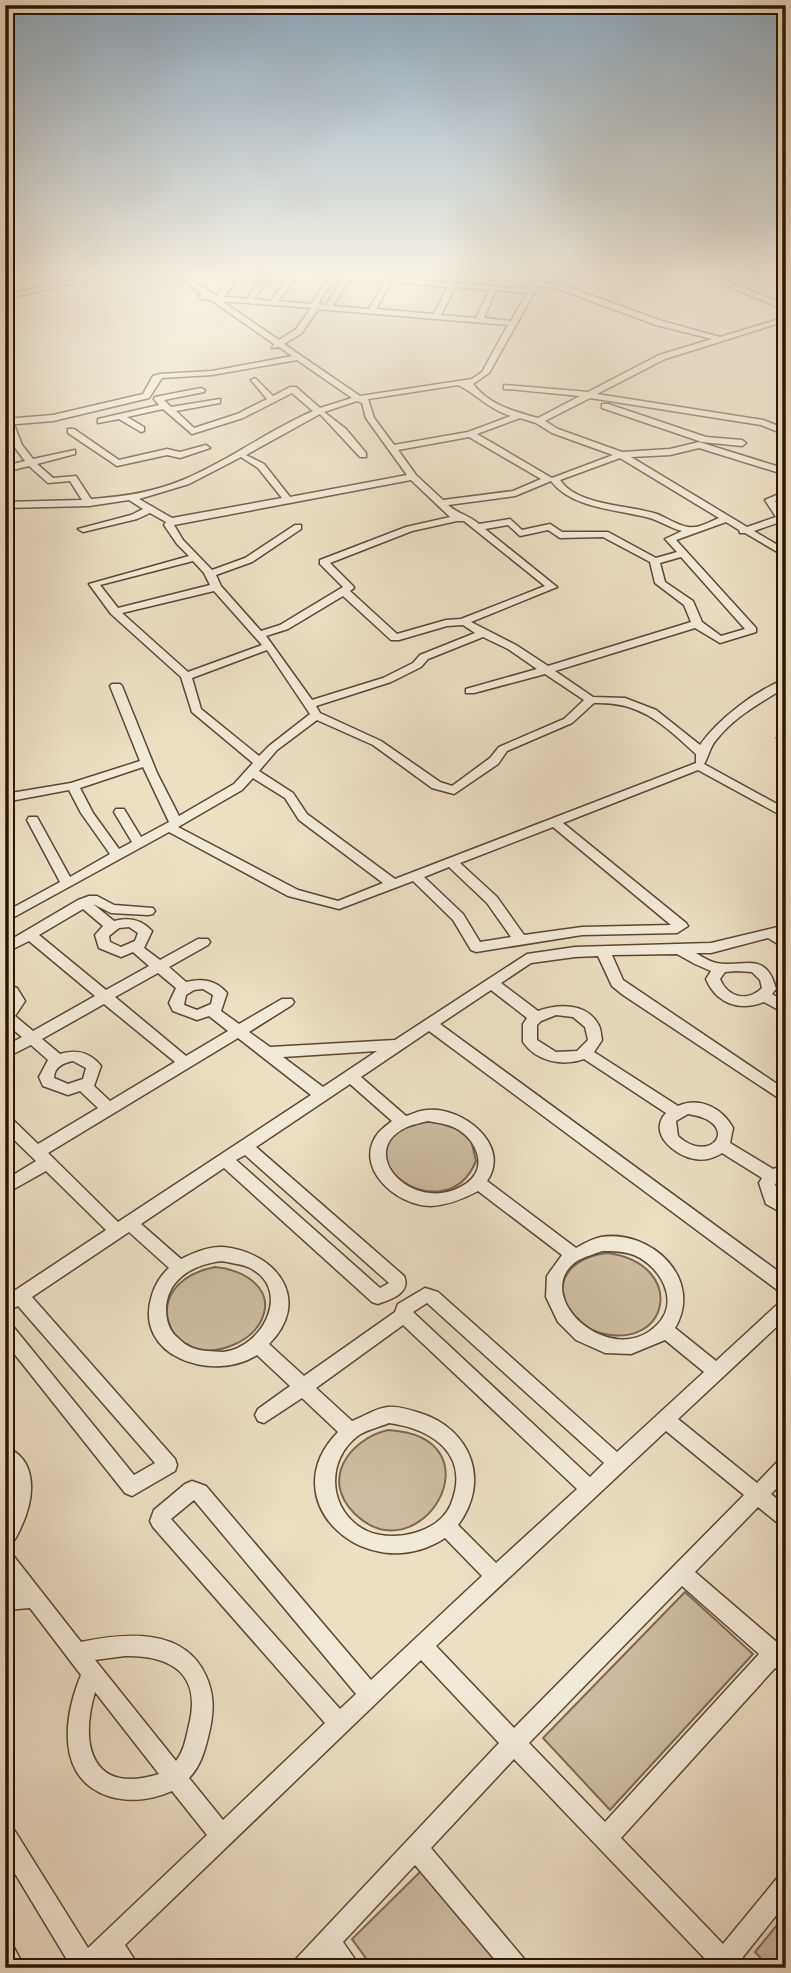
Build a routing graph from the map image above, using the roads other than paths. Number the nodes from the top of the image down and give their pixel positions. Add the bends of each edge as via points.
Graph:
1 (262, 364) edge
2 (312, 364) edge
3 (490, 364) edge
4 (648, 364) edge
5 (256, 380) dead end
6 (468, 383) junction
7 (507, 387) dead end
8 (201, 390) dead end
9 (584, 397) junction
10 (271, 398) junction
11 (362, 400) junction
12 (217, 401) dead end
13 (166, 408) junction
14 (321, 414) junction
15 (519, 415) junction
16 (119, 416) junction
17 (101, 421) dead end
18 (539, 421) junction
19 (9, 426) edge
20 (141, 429) dead end
21 (71, 431) dead end
22 (786, 432) edge
23 (470, 434) junction
24 (190, 436) dead end
25 (742, 443) dead end
26 (206, 447) junction
27 (394, 448) junction
28 (72, 452) dead end
29 (363, 455) dead end
30 (621, 455) junction
31 (240, 458) junction
32 (32, 462) junction
33 (5, 469) edge
34 (786, 472) edge
35 (413, 477) junction
36 (786, 494) edge
37 (133, 499) junction
38 (289, 500) junction
39 (89, 501) junction
40 (440, 503) junction
41 (5, 506) edge
42 (150, 509) junction
43 (457, 518) junction
44 (783, 518) edge
45 (724, 519) junction
46 (171, 521) junction
47 (298, 527) dead end
48 (478, 527) junction
49 (83, 529) dead end
50 (692, 531) junction
51 (743, 531) junction
52 (786, 543) edge
53 (773, 547) junction
54 (682, 554) junction
55 (786, 554) edge
56 (193, 558) junction
57 (655, 561) junction
58 (211, 573) junction
59 (216, 587) junction
60 (344, 591) junction
61 (115, 612) junction
62 (466, 622) junction
63 (697, 624) junction
64 (481, 634) junction
65 (260, 635) junction
66 (269, 646) junction
67 (550, 671) junction
68 (186, 676) junction
69 (786, 682) edge
70 (116, 686) dead end
71 (470, 691) dead end
72 (591, 700) junction
73 (314, 709) junction
74 (701, 752) junction
75 (148, 762) junction
76 (699, 766) junction
77 (256, 767) junction
78 (73, 786) junction
79 (5, 798) edge
80 (120, 812) dead end
81 (786, 814) edge
82 (33, 820) dead end
83 (555, 822) junction
84 (173, 825) junction
85 (139, 844) junction
86 (117, 855) junction
87 (451, 862) junction
88 (415, 876) junction
89 (67, 883) junction
90 (393, 884) junction
91 (83, 903) junction
92 (148, 911) dead end
93 (5, 918) edge
94 (111, 926) junction
95 (786, 929) edge
96 (770, 933) junction
97 (32, 934) junction
98 (520, 940) junction
99 (203, 942) dead end
100 (786, 945) edge
101 (136, 948) junction
102 (5, 949) edge
103 (680, 949) junction
104 (603, 951) junction
105 (160, 968) junction
106 (721, 968) junction
107 (491, 983) junction
108 (185, 988) junction
109 (5, 989) edge
110 (765, 996) junction
111 (105, 997) junction
112 (287, 1002) dead end
113 (786, 1009) edge
114 (212, 1011) junction
115 (6, 1016) edge
116 (536, 1017) junction
117 (430, 1024) junction
118 (237, 1032) junction
119 (33, 1038) junction
120 (397, 1045) junction
121 (265, 1052) junction
122 (5, 1053) edge
123 (585, 1054) junction
124 (58, 1060) junction
125 (185, 1063) junction
126 (351, 1076) junction
127 (84, 1086) junction
128 (322, 1095) junction
129 (786, 1098) edge
130 (108, 1109) junction
131 (676, 1112) junction
132 (5, 1121) edge
133 (402, 1121) junction
134 (245, 1146) junction
135 (723, 1146) junction
136 (42, 1157) junction
137 (225, 1160) junction
138 (779, 1174) edge
139 (477, 1182) junction
140 (5, 1188) edge
141 (786, 1209) edge
142 (123, 1227) junction
143 (572, 1254) junction
144 (180, 1268) junction
145 (786, 1287) edge
146 (13, 1301) edge
147 (786, 1307) edge
148 (404, 1315) junction
149 (5, 1329) edge
150 (665, 1330) junction
151 (258, 1345) junction
152 (716, 1371) junction
153 (303, 1387) junction
154 (264, 1415) dead end
155 (665, 1419) junction
156 (349, 1430) junction
157 (5, 1454) edge
158 (617, 1463) junction
159 (786, 1466) edge
160 (590, 1489) junction
161 (757, 1495) junction
162 (786, 1518) edge
163 (446, 1526) junction
164 (5, 1538) edge
165 (5, 1561) edge
166 (681, 1572) junction
167 (495, 1576) junction
168 (34, 1598) junction
169 (5, 1600) edge
170 (421, 1646) junction
171 (77, 1653) junction
172 (780, 1659) edge
173 (93, 1673) junction
174 (370, 1695) junction
175 (340, 1724) junction
176 (514, 1743) junction
177 (174, 1778) junction
178 (5, 1836) edge
179 (222, 1836) junction
180 (606, 1838) junction
181 (417, 1849) junction
182 (786, 1885) edge
183 (328, 1941) junction
184 (110, 1943) junction
185 (5, 1954) edge
186 (85, 1966) edge
187 (724, 1966) edge
188 (13, 1968) edge
189 (128, 1968) edge
190 (303, 1968) edge
191 (349, 1968) edge
192 (517, 1968) edge

1 - 19 street via 160,376 146,396
2 - 11 street
3 - 6 street via 485,373
4 - 9 street
5 - 10 street
6 - 11 street
6 - 15 street via 479,399
7 - 9 street
8 - 13 street via 160,398
9 - 18 street
9 - 22 street via 763,423
9 - 25 street via 705,440
10 - 13 street via 240,416 192,431
10 - 14 street via 296,389
11 - 14 street
11 - 27 street
12 - 13 street
13 - 16 street
14 - 29 street
14 - 31 street
15 - 18 street
15 - 23 street
16 - 17 street
16 - 20 street
18 - 30 street
19 - 32 street via 20,451
21 - 26 street via 117,463
23 - 27 street
23 - 40 street via 548,480 515,493
24 - 26 street
26 - 31 street
27 - 35 street
28 - 32 street
30 - 34 street via 699,445
30 - 45 street
30 - 50 street via 555,482 600,505 652,516
31 - 37 street via 189,486
31 - 38 street via 261,466
31 - 39 street via 161,491
32 - 33 street
32 - 39 street via 51,481 73,478
35 - 38 street
35 - 40 street
36 - 44 street via 771,500
37 - 39 street
37 - 42 street
38 - 46 street
39 - 41 street
40 - 43 street
42 - 46 street
42 - 49 street
43 - 48 street via 466,518
43 - 60 street via 409,529 323,562 349,588
44 - 51 street
45 - 50 street
45 - 51 street
46 - 56 street via 174,537
47 - 58 street via 239,567
48 - 57 street via 510,522 520,533 550,527 560,535 605,534
48 - 62 street via 552,587
50 - 54 street via 670,539
51 - 53 street
52 - 53 street
53 - 55 street
54 - 57 street
54 - 63 street via 752,630 720,640
56 - 58 street
56 - 61 street via 94,584
57 - 63 street via 660,583 689,603
58 - 59 street
59 - 61 street
59 - 65 street
60 - 62 street via 395,638
60 - 65 street via 284,628
61 - 68 street
62 - 64 street
63 - 67 street via 607,649
64 - 67 street
64 - 73 street
65 - 66 street
66 - 68 street
66 - 73 street
67 - 71 street
67 - 72 street
68 - 77 street via 196,710
69 - 74 street via 744,708
70 - 75 street
72 - 73 street via 568,721 503,749 454,790 436,785 377,743
72 - 74 street via 630,701 656,714
73 - 77 street
74 - 76 street
75 - 78 street
75 - 84 street
76 - 81 street
76 - 83 street
77 - 84 street via 238,787
77 - 90 street via 289,796 303,817
78 - 79 street
78 - 86 street
80 - 85 street
82 - 89 street
83 - 87 street
83 - 98 street via 681,926 582,931
84 - 85 street
84 - 90 street via 293,893 339,905
85 - 86 street
86 - 89 street
87 - 88 street
87 - 98 street via 492,900
88 - 90 street
88 - 98 street via 458,916 473,945
89 - 93 street
91 - 92 street via 97,900 111,909
91 - 94 street
91 - 97 street
94 - 101 street via 124,923 142,928 144,940
94 - 101 street via 103,935 108,949
95 - 96 street
96 - 100 street
96 - 103 street via 711,948
97 - 102 street
97 - 111 street
99 - 105 street
101 - 105 street
103 - 104 street
103 - 106 street
104 - 107 street via 527,959
104 - 129 street via 622,988
105 - 108 street
105 - 111 street
106 - 110 street via 753,967 768,981
106 - 110 street via 713,979 719,993 737,1001
107 - 116 street
107 - 117 street
108 - 114 street via 206,984 217,989 220,1003
108 - 114 street via 176,997 178,1008 189,1015
109 - 115 street via 18,1001
110 - 113 street
111 - 119 street
111 - 125 street
112 - 118 street
114 - 118 street
115 - 119 street
116 - 123 street via 528,1033 538,1050 561,1058
116 - 123 street via 555,1010 586,1018 596,1033
117 - 120 street
117 - 145 street
118 - 121 street
118 - 125 street
119 - 122 street
119 - 124 street
120 - 121 street
120 - 126 street
121 - 128 street
123 - 131 street
124 - 127 street via 72,1056 91,1062 95,1071
124 - 127 street via 47,1070 48,1082 59,1090
125 - 130 street
126 - 128 street
126 - 133 street
127 - 130 street
128 - 134 street
130 - 136 street
131 - 135 street via 686,1108 711,1111 727,1128
131 - 135 street via 669,1118 668,1134 682,1149 705,1153
132 - 136 street
133 - 139 street via 441,1116 475,1132 486,1151
133 - 139 street via 383,1137 377,1159 386,1180 396,1189 439,1199
134 - 137 street
134 - 137 street via 398,1282 398,1287 378,1297
135 - 138 street
136 - 140 street
136 - 142 street
137 - 142 street
138 - 141 street via 768,1192
139 - 143 street
142 - 144 street
142 - 146 street
143 - 150 street via 617,1244 649,1255 662,1265 676,1291 673,1318
143 - 150 street via 554,1278 553,1293 566,1322 580,1334 616,1346 651,1340
144 - 151 street via 207,1256 237,1255 272,1275 279,1286 281,1311
144 - 151 street via 165,1282 157,1299 156,1317 162,1334 175,1348 194,1357 216,1359
146 - 149 street via 168,1465 132,1487
147 - 152 street
148 - 153 street
148 - 158 street via 404,1309 425,1295 432,1297
148 - 160 street
150 - 152 street
151 - 153 street
152 - 155 street
153 - 154 street
153 - 156 street
155 - 158 street
155 - 161 street
156 - 163 street via 388,1415 409,1416 446,1435 465,1470 459,1510
156 - 163 street via 336,1442 323,1475 324,1492 341,1524 373,1543 393,1546 412,1544
157 - 164 street via 22,1474 24,1489
158 - 160 street
159 - 161 street
160 - 167 street
161 - 162 street
161 - 166 street
163 - 167 street
165 - 168 street
166 - 172 street
166 - 176 street
167 - 170 street
168 - 169 street
168 - 171 street
170 - 174 street
170 - 176 street
171 - 173 street
171 - 177 street via 144,1645 182,1658 190,1667 205,1704 187,1765
172 - 180 street
173 - 177 street
173 - 177 street via 83,1696 78,1732 80,1758 86,1768 101,1784 121,1790
174 - 175 street
174 - 175 street via 199,1492 192,1490 161,1516 160,1521
175 - 179 street
176 - 180 street
176 - 181 street
177 - 179 street
178 - 186 street
179 - 184 street
180 - 187 street
181 - 183 street
181 - 192 street
182 - 187 street
183 - 190 street
183 - 191 street
184 - 186 street
184 - 189 street
185 - 188 street

